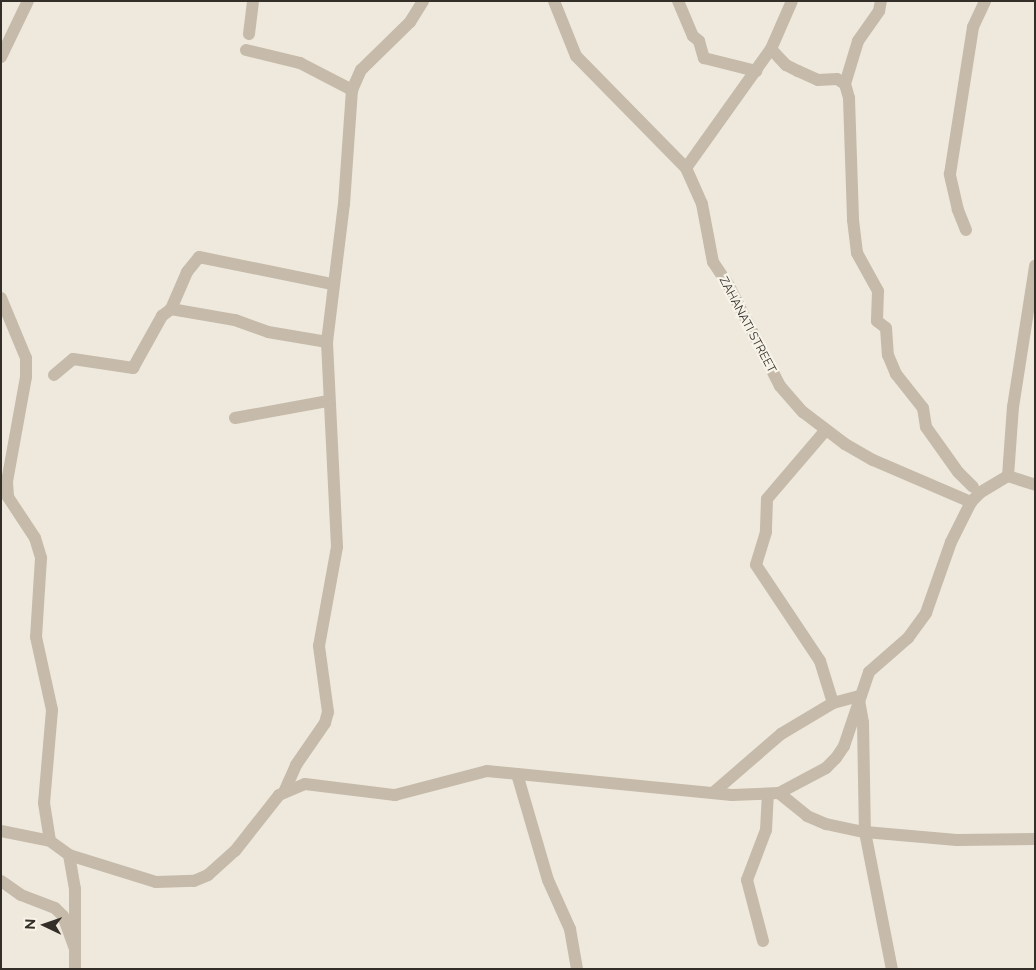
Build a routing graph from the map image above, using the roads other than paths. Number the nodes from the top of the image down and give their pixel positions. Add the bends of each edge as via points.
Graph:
1 (28, 1) edge
2 (253, 1) edge
3 (423, 1) edge
4 (554, 1) edge
5 (678, 1) edge
6 (792, 1) edge
7 (882, 1) edge
8 (985, 1) edge
9 (249, 34) dead end
10 (770, 49) junction
11 (246, 50) dead end
12 (1, 57) edge
13 (756, 71) junction
14 (845, 84) junction
15 (352, 90) junction
16 (686, 168) junction
17 (966, 230) dead end
18 (1035, 266) edge
19 (332, 284) junction
20 (1, 298) edge
21 (170, 309) junction
22 (327, 342) junction
23 (54, 375) dead end
24 (328, 402) junction
25 (236, 418) dead end
26 (824, 431) junction
27 (1002, 479) junction
28 (1035, 485) edge
29 (973, 487) junction
30 (948, 491) junction
31 (971, 502) junction
32 (859, 698) junction
33 (833, 703) junction
34 (517, 774) junction
35 (284, 790) junction
36 (714, 792) junction
37 (773, 794) junction
38 (1, 832) edge
39 (865, 832) junction
40 (1035, 839) edge
41 (50, 841) junction
42 (69, 855) junction
43 (1, 881) edge
44 (763, 941) dead end
45 (75, 949) junction
46 (75, 969) edge
47 (577, 969) edge
48 (892, 969) edge

1 - 12 street
2 - 9 street
3 - 15 street via 410,22 361,70
4 - 16 street, ZAHANATI STREET via 581,62 644,122
5 - 13 street via 693,36 699,41 704,58
6 - 10 street
7 - 14 street via 879,11 858,41
8 - 17 street via 973,27 950,174
10 - 13 street
10 - 14 street via 786,65 798,71 818,80 837,79
11 - 15 street via 300,63
13 - 16 street
14 - 29 street via 849,98 857,253 879,295 877,320 886,328 888,355 896,374 923,408 926,427 958,472
15 - 19 street via 344,204
16 - 26 street, ZAHANATI STREET via 702,204 712,262 729,286 780,386
18 - 27 street
19 - 21 street via 199,257 187,272
19 - 22 street
20 - 41 street via 26,358 26,377 7,482 8,497 35,538 41,558 36,637 52,710 44,803
21 - 22 street
21 - 23 street via 162,316 132,368 73,359
22 - 24 street
24 - 25 street
24 - 35 street via 337,547 319,646 328,712 325,723 296,765
26 - 30 street, ZAHANATI STREET via 873,460
26 - 33 street via 767,499 766,532 756,565 820,661
27 - 28 street
27 - 29 street
27 - 31 street
29 - 30 street
30 - 31 street, ZAHANATI STREET
31 - 32 street via 951,542 920,625 876,663
32 - 33 street
32 - 37 street via 844,746 836,758 826,768
32 - 39 street via 863,722
33 - 36 street via 781,734
34 - 35 street via 478,771 395,795 305,784
34 - 36 street
34 - 47 street via 548,880 570,928
35 - 42 street via 235,851 208,875 194,881 156,882
36 - 37 street
37 - 39 street via 826,824
37 - 44 street via 766,830 747,880
38 - 41 street
39 - 40 street via 957,840
39 - 48 street
41 - 42 street
42 - 45 street via 75,889
43 - 45 street via 21,894 55,908 63,916
45 - 46 street

